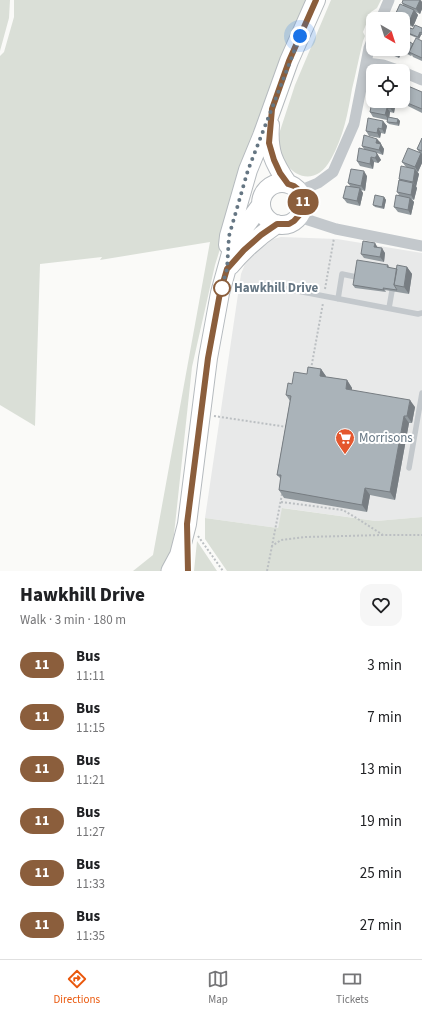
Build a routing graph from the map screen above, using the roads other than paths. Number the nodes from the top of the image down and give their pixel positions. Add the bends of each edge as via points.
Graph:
1 (316, 0) edge
2 (390, 0) edge
3 (384, 12) edge
4 (367, 56) edge
5 (366, 63) junction
6 (374, 64) edge
7 (410, 75) edge
8 (422, 80) edge
9 (272, 109) junction
10 (262, 136) junction
11 (294, 187) junction
12 (262, 202) junction
13 (298, 218) junction
14 (277, 224) junction
15 (422, 246) edge
16 (227, 269) junction
17 (364, 278) edge
18 (386, 282) edge
19 (261, 284) dead end
20 (338, 299) junction
21 (389, 308) junction
22 (422, 313) edge
23 (422, 393) edge
24 (409, 468) dead end
25 (178, 568) edge

1 - 9 main road via 289,61
2 - 3 street
4 - 5 street
5 - 6 street
5 - 11 street via 354,124 333,172 322,181
7 - 8 street
9 - 10 main road
9 - 11 main road via 269,143 274,160
10 - 12 main road via 256,174
10 - 16 main road via 248,170 229,236
11 - 12 main road via 275,184 269,187
11 - 13 main road via 303,198 304,204
12 - 14 main road via 266,217
12 - 16 main road via 238,237
13 - 14 main road via 289,224
13 - 15 street via 336,229
14 - 16 main road via 244,250
16 - 25 main road via 208,358 187,524
17 - 20 lane via 342,274
18 - 21 lane via 393,283
19 - 20 lane
20 - 21 lane
21 - 22 lane
23 - 24 lane

